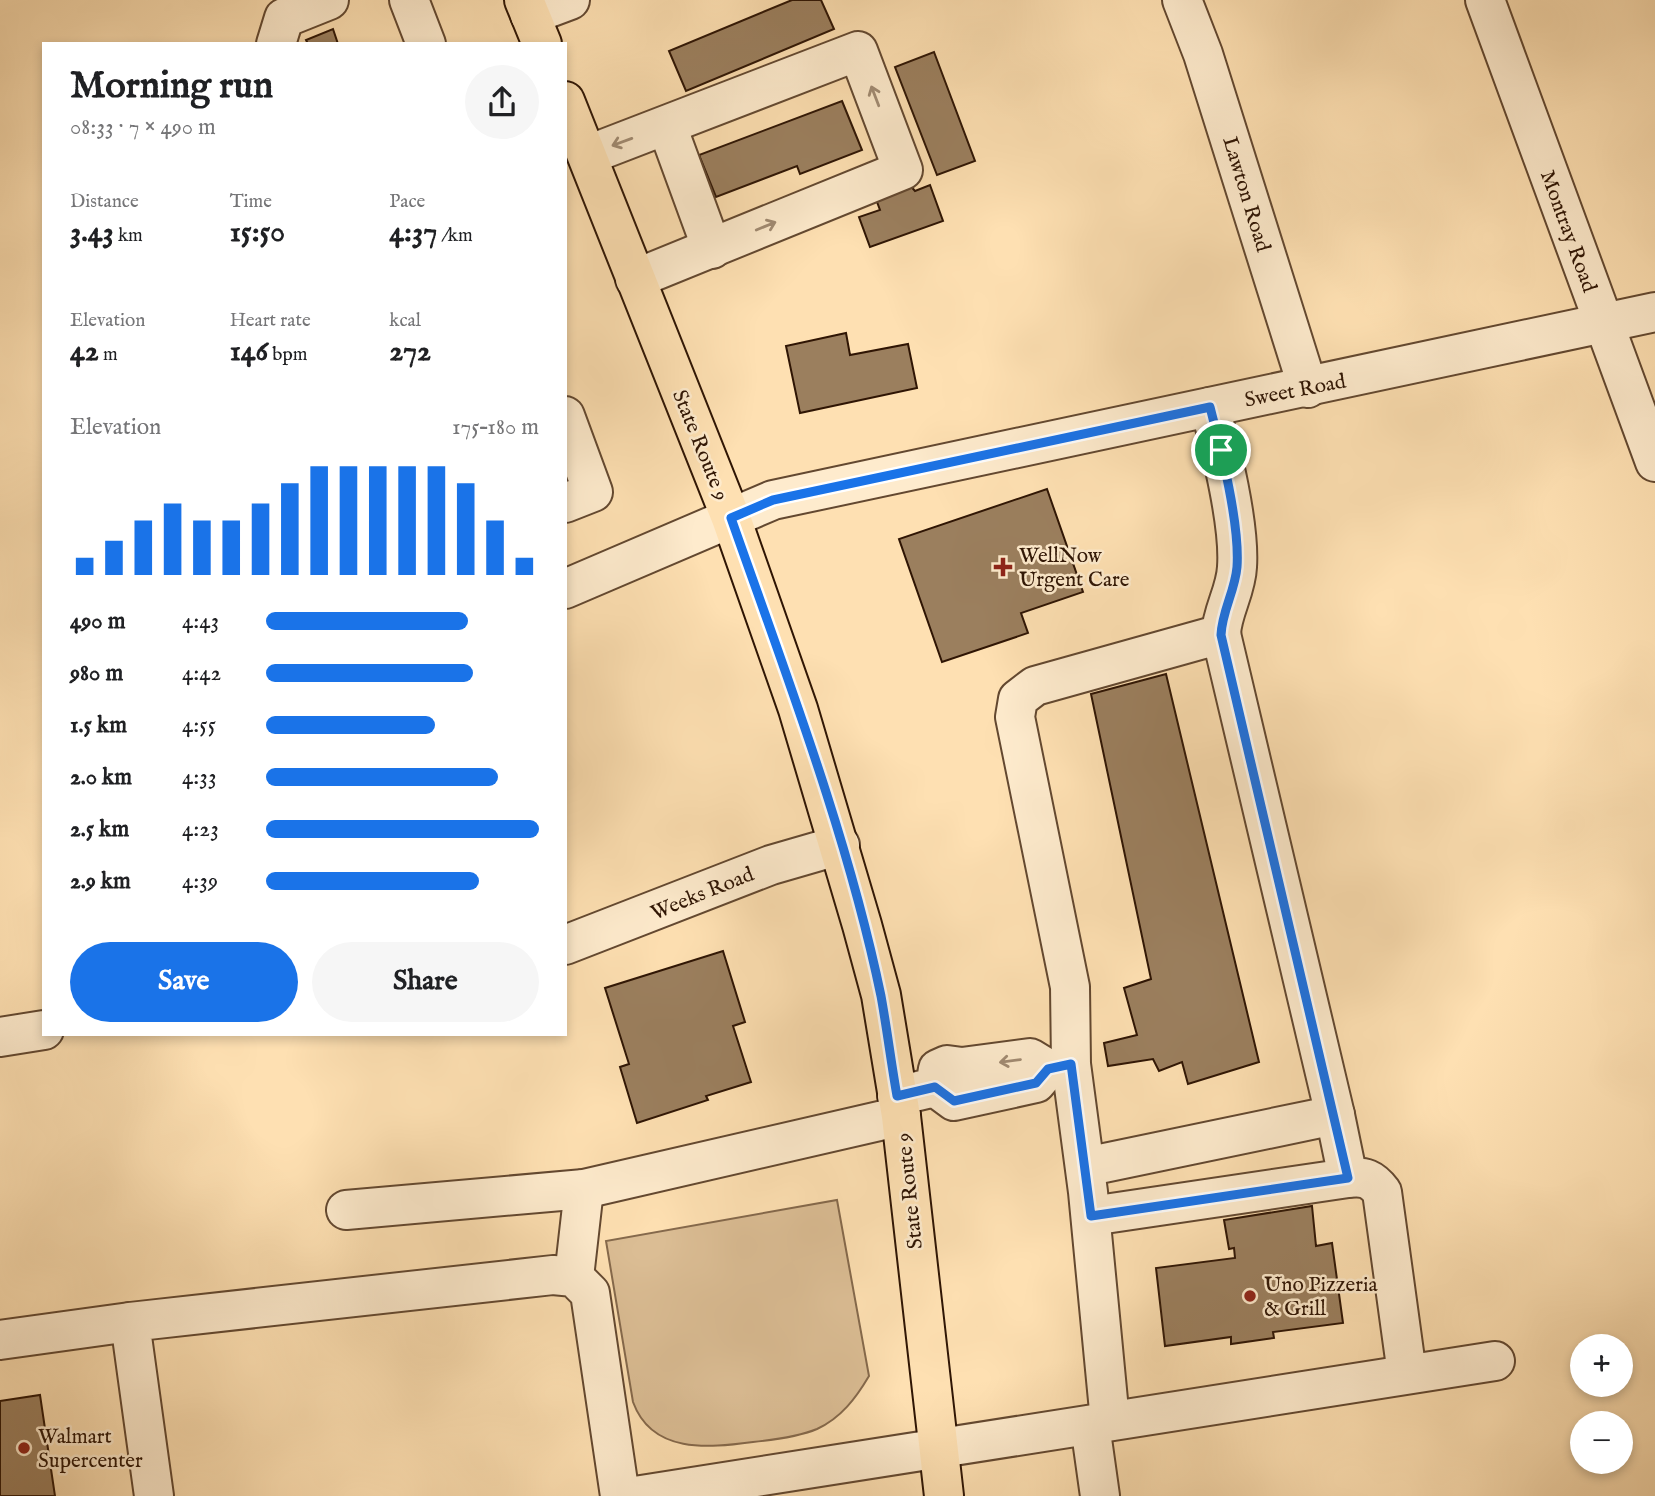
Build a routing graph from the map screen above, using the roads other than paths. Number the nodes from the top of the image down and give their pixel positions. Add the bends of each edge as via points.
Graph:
1 (329, 0) edge
2 (410, 0) edge
3 (570, 0) edge
4 (1182, 0) edge
5 (1485, 0) edge
6 (532, 20) edge
7 (277, 42) edge
8 (425, 42) edge
9 (567, 106) edge
10 (667, 126) junction
11 (588, 155) junction
12 (712, 249) junction
13 (635, 279) junction
14 (1655, 312) edge
15 (1603, 321) junction
16 (1308, 388) junction
17 (1210, 407) junction
18 (567, 421) edge
19 (1655, 462) edge
20 (567, 502) edge
21 (731, 518) junction
22 (567, 588) edge
23 (1221, 635) junction
24 (840, 845) junction
25 (567, 944) edge
26 (42, 1030) edge
27 (0, 1037) edge
28 (1059, 1067) junction
29 (899, 1106) junction
30 (1335, 1115) junction
31 (1085, 1167) junction
32 (1348, 1178) junction
33 (584, 1189) junction
34 (346, 1210) dead end
35 (1091, 1216) junction
36 (574, 1278) junction
37 (130, 1322) junction
38 (0, 1340) edge
39 (1495, 1361) dead end
40 (1407, 1374) junction
41 (1100, 1423) junction
42 (938, 1448) junction
43 (154, 1496) edge
44 (620, 1496) edge
45 (635, 1496) edge
46 (944, 1496) edge
47 (1100, 1496) edge

1 - 7 street via 284,18
2 - 8 street
3 - 6 street
4 - 16 street, Lawton Road
5 - 15 street, Montray Road
9 - 11 main road, State Route 9
10 -> 11 street
10 - 12 street
12 -> 10 street via 903,170 899,158 858,51
11 - 13 main road, State Route 9
12 - 13 street
13 - 21 main road, State Route 9
14 - 15 street, Sweet Road
15 - 16 street, Sweet Road
15 - 19 street, Montray Road
16 - 17 street, Sweet Road
17 - 21 street, Sweet Road via 773,500
17 - 23 street via 1221,450 1237,564
18 - 20 street via 593,492
21 - 22 street, Sweet Road
21 - 24 main road, State Route 9
23 - 28 street via 1035,687 1018,699 1015,717 1070,987
23 - 30 street
24 - 25 street, Weeks Road via 771,865
24 - 29 main road, State Route 9 via 881,995
26 - 27 street
28 - 29 street via 1036,1083 954,1101 935,1087
28 - 31 street
29 - 33 street
29 - 42 main road, State Route 9
30 - 31 street
30 - 32 street
31 - 35 street
32 - 35 street
32 - 40 street via 1373,1180 1382,1192
33 - 34 street
33 - 36 street
35 - 41 street
36 - 37 street via 553,1275
36 - 44 street via 590,1293
37 - 38 street
37 - 43 street
39 - 40 street
40 - 41 street
41 - 42 street
41 - 47 street
42 - 45 street
42 - 46 main road, State Route 9

